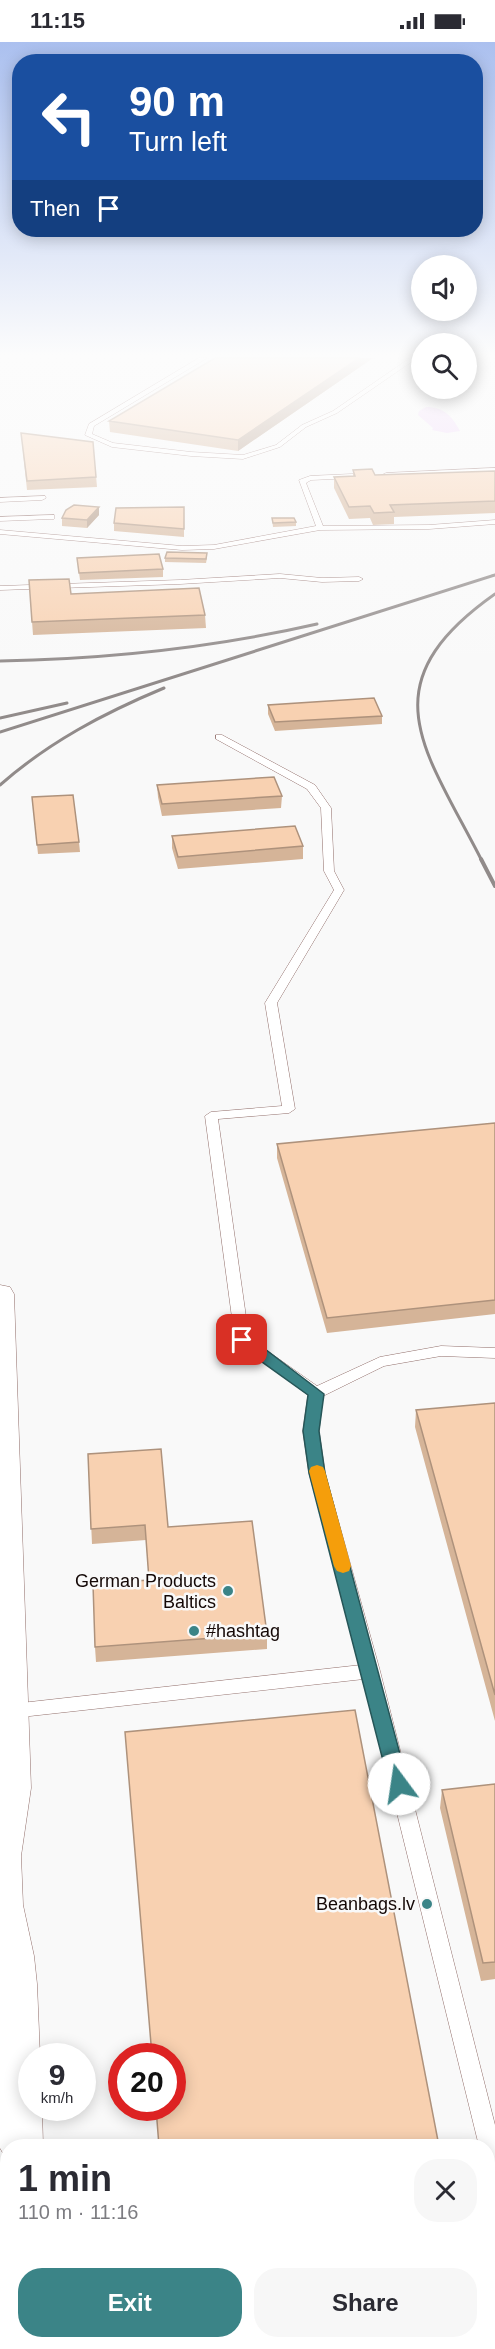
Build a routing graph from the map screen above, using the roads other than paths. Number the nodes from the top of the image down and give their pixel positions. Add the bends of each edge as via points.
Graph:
1 (495, 470) edge
2 (380, 475) edge
3 (356, 476) edge
4 (42, 498) edge
5 (0, 500) edge
6 (51, 517) dead end
7 (0, 519) edge
8 (495, 522) edge
9 (320, 528) junction
10 (0, 532) edge
11 (359, 579) dead end
12 (0, 588) edge
13 (219, 737) dead end
14 (0, 1294) edge
15 (495, 1353) edge
16 (316, 1394) junction
17 (371, 1671) junction
18 (10, 1712) junction
19 (21, 2139) edge
20 (488, 2139) edge

1 - 2 lane
3 - 9 lane via 310,478 302,482
4 - 5 lane
6 - 7 lane
8 - 9 lane
9 - 10 lane via 238,543 182,548
11 - 12 lane via 280,576
13 - 16 lane via 311,787 326,808 329,871 339,890 271,1003 289,1109 211,1116 242,1340
14 - 18 street
15 - 16 lane via 441,1351 380,1362
16 - 17 lane via 311,1431 317,1473
17 - 18 lane
17 - 20 lane
18 - 19 street via 12,1788 2,1856 3,1905 17,1984

